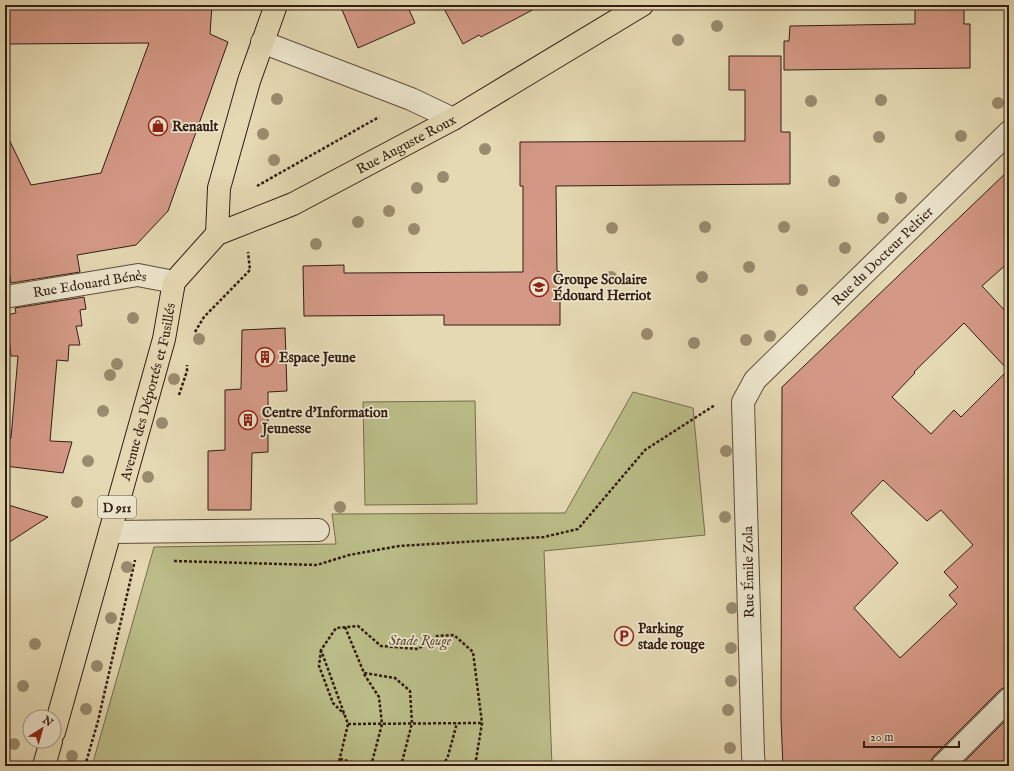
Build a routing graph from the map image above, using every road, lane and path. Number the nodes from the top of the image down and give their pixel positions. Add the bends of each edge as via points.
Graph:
1 (276, 5) edge
2 (642, 5) edge
3 (262, 42) junction
4 (411, 99) junction
5 (453, 119) junction
6 (1009, 132) edge
7 (219, 188) junction
8 (244, 223) junction
9 (217, 234) junction
10 (174, 282) junction
11 (5, 297) edge
12 (192, 337) dead end
13 (187, 364) dead end
14 (755, 380) junction
15 (178, 400) dead end
16 (318, 530) dead end
17 (110, 532) junction
18 (142, 532) junction
19 (399, 546) dead end
20 (345, 627) junction
21 (321, 650) junction
22 (364, 673) junction
23 (1009, 699) edge
24 (60, 709) edge
25 (344, 714) junction
26 (412, 723) junction
27 (457, 723) junction
28 (482, 723) junction
29 (348, 724) junction
30 (382, 724) junction
31 (49, 749) edge
32 (340, 759) junction
33 (44, 766) edge
34 (85, 766) edge
35 (338, 766) edge
36 (366, 766) edge
37 (371, 766) edge
38 (401, 766) edge
39 (443, 766) edge
40 (476, 766) edge
41 (754, 766) edge
42 (942, 766) edge

1 - 3 main road
2 - 5 main road, Rue Auguste Roux
3 - 4 street
3 - 7 main road
4 - 5 street
4 - 7 path via 252,189
5 - 8 main road, Rue Auguste Roux via 293,204
6 - 14 street, Rue du Docteur Peltier
7 - 9 main road
8 - 9 main road, Rue Auguste Roux
8 - 12 path via 250,270 204,317
9 - 10 main road, Rue Auguste Roux
10 - 11 street, Rue Edouard Bénès via 138,275
10 - 17 main road, Avenue des Déportés et Fusillés / D 911 via 164,338
13 - 15 path
14 - 19 path via 645,450 578,529 544,537
14 - 41 street, Rue Émile Zola via 743,402
16 - 18 street
17 - 18 street
17 - 24 main road, Avenue des Déportés et Fusillés / D 911
18 - 34 path
20 - 21 path via 336,628
20 - 22 path
20 - 28 path via 358,626 381,646 418,649 437,636 454,635 473,652
21 - 25 path
21 - 25 path via 319,666 323,678 333,703
22 - 26 path via 395,678 410,691
22 - 30 path via 379,697
23 - 42 street
25 - 29 path
26 - 27 path
26 - 30 path
26 - 38 path
27 - 28 path
27 - 39 path
28 - 40 path
29 - 30 path
29 - 32 path
30 - 37 path
31 - 33 main road
32 - 35 path
32 - 36 path

